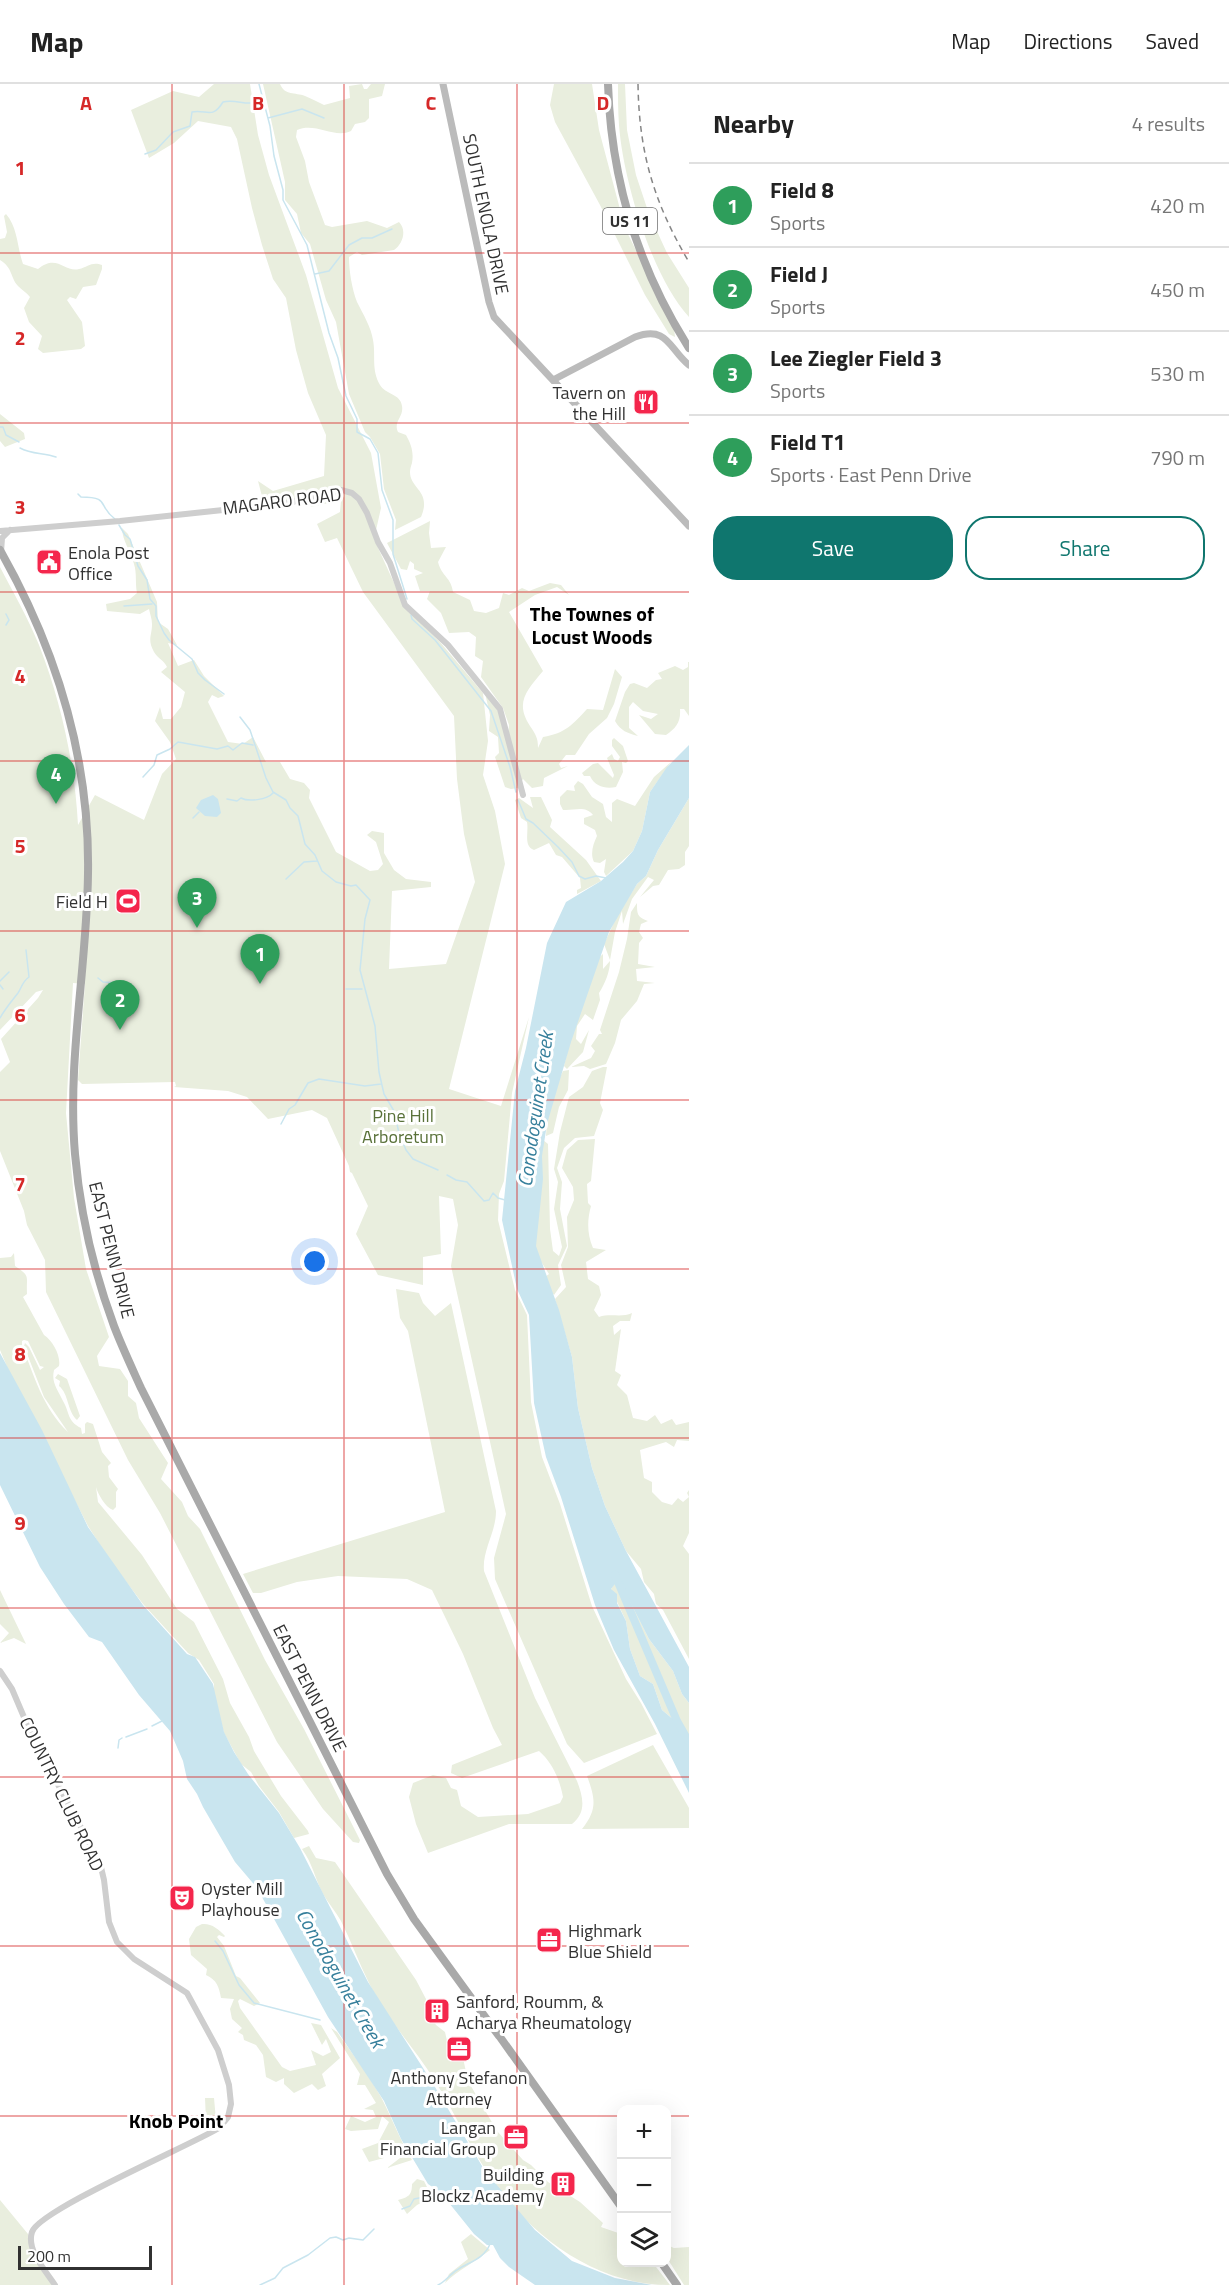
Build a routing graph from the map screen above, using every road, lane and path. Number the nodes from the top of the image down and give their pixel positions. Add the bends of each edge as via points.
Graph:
1 (443, 84) edge
2 (608, 84) edge
3 (689, 348) edge
4 (689, 365) edge
5 (553, 381) junction
6 (689, 526) edge
7 (10, 530) junction
8 (0, 531) edge
9 (1, 551) edge
10 (523, 795) dead end
11 (0, 1671) edge
12 (617, 2202) edge
13 (664, 2267) edge
14 (55, 2285) edge
15 (677, 2285) edge

1 - 5 main road, SOUTH ENOLA DRIVE via 491,310
2 - 3 main road, US 11 via 614,153 625,204 647,268
4 - 5 main road via 660,335 649,334 636,337
5 - 6 main road, SOUTH ENOLA DRIVE
7 - 8 street, MAGARO ROAD
7 - 9 street via 2,538
7 - 10 street, MAGARO ROAD via 288,503 341,490 352,493 367,513 405,605 448,645 500,709
9 - 12 main road, EAST PENN DRIVE via 44,640 72,724 84,789 88,875 73,1108 85,1217 113,1325 141,1388 387,1874 414,1919
11 - 14 street, COUNTRY CLUB ROAD via 99,1863 109,1922 117,1942 134,1959 187,1993 218,2050 229,2085 230,2111 219,2128 38,2222 31,2233 31,2243
13 - 15 main road

